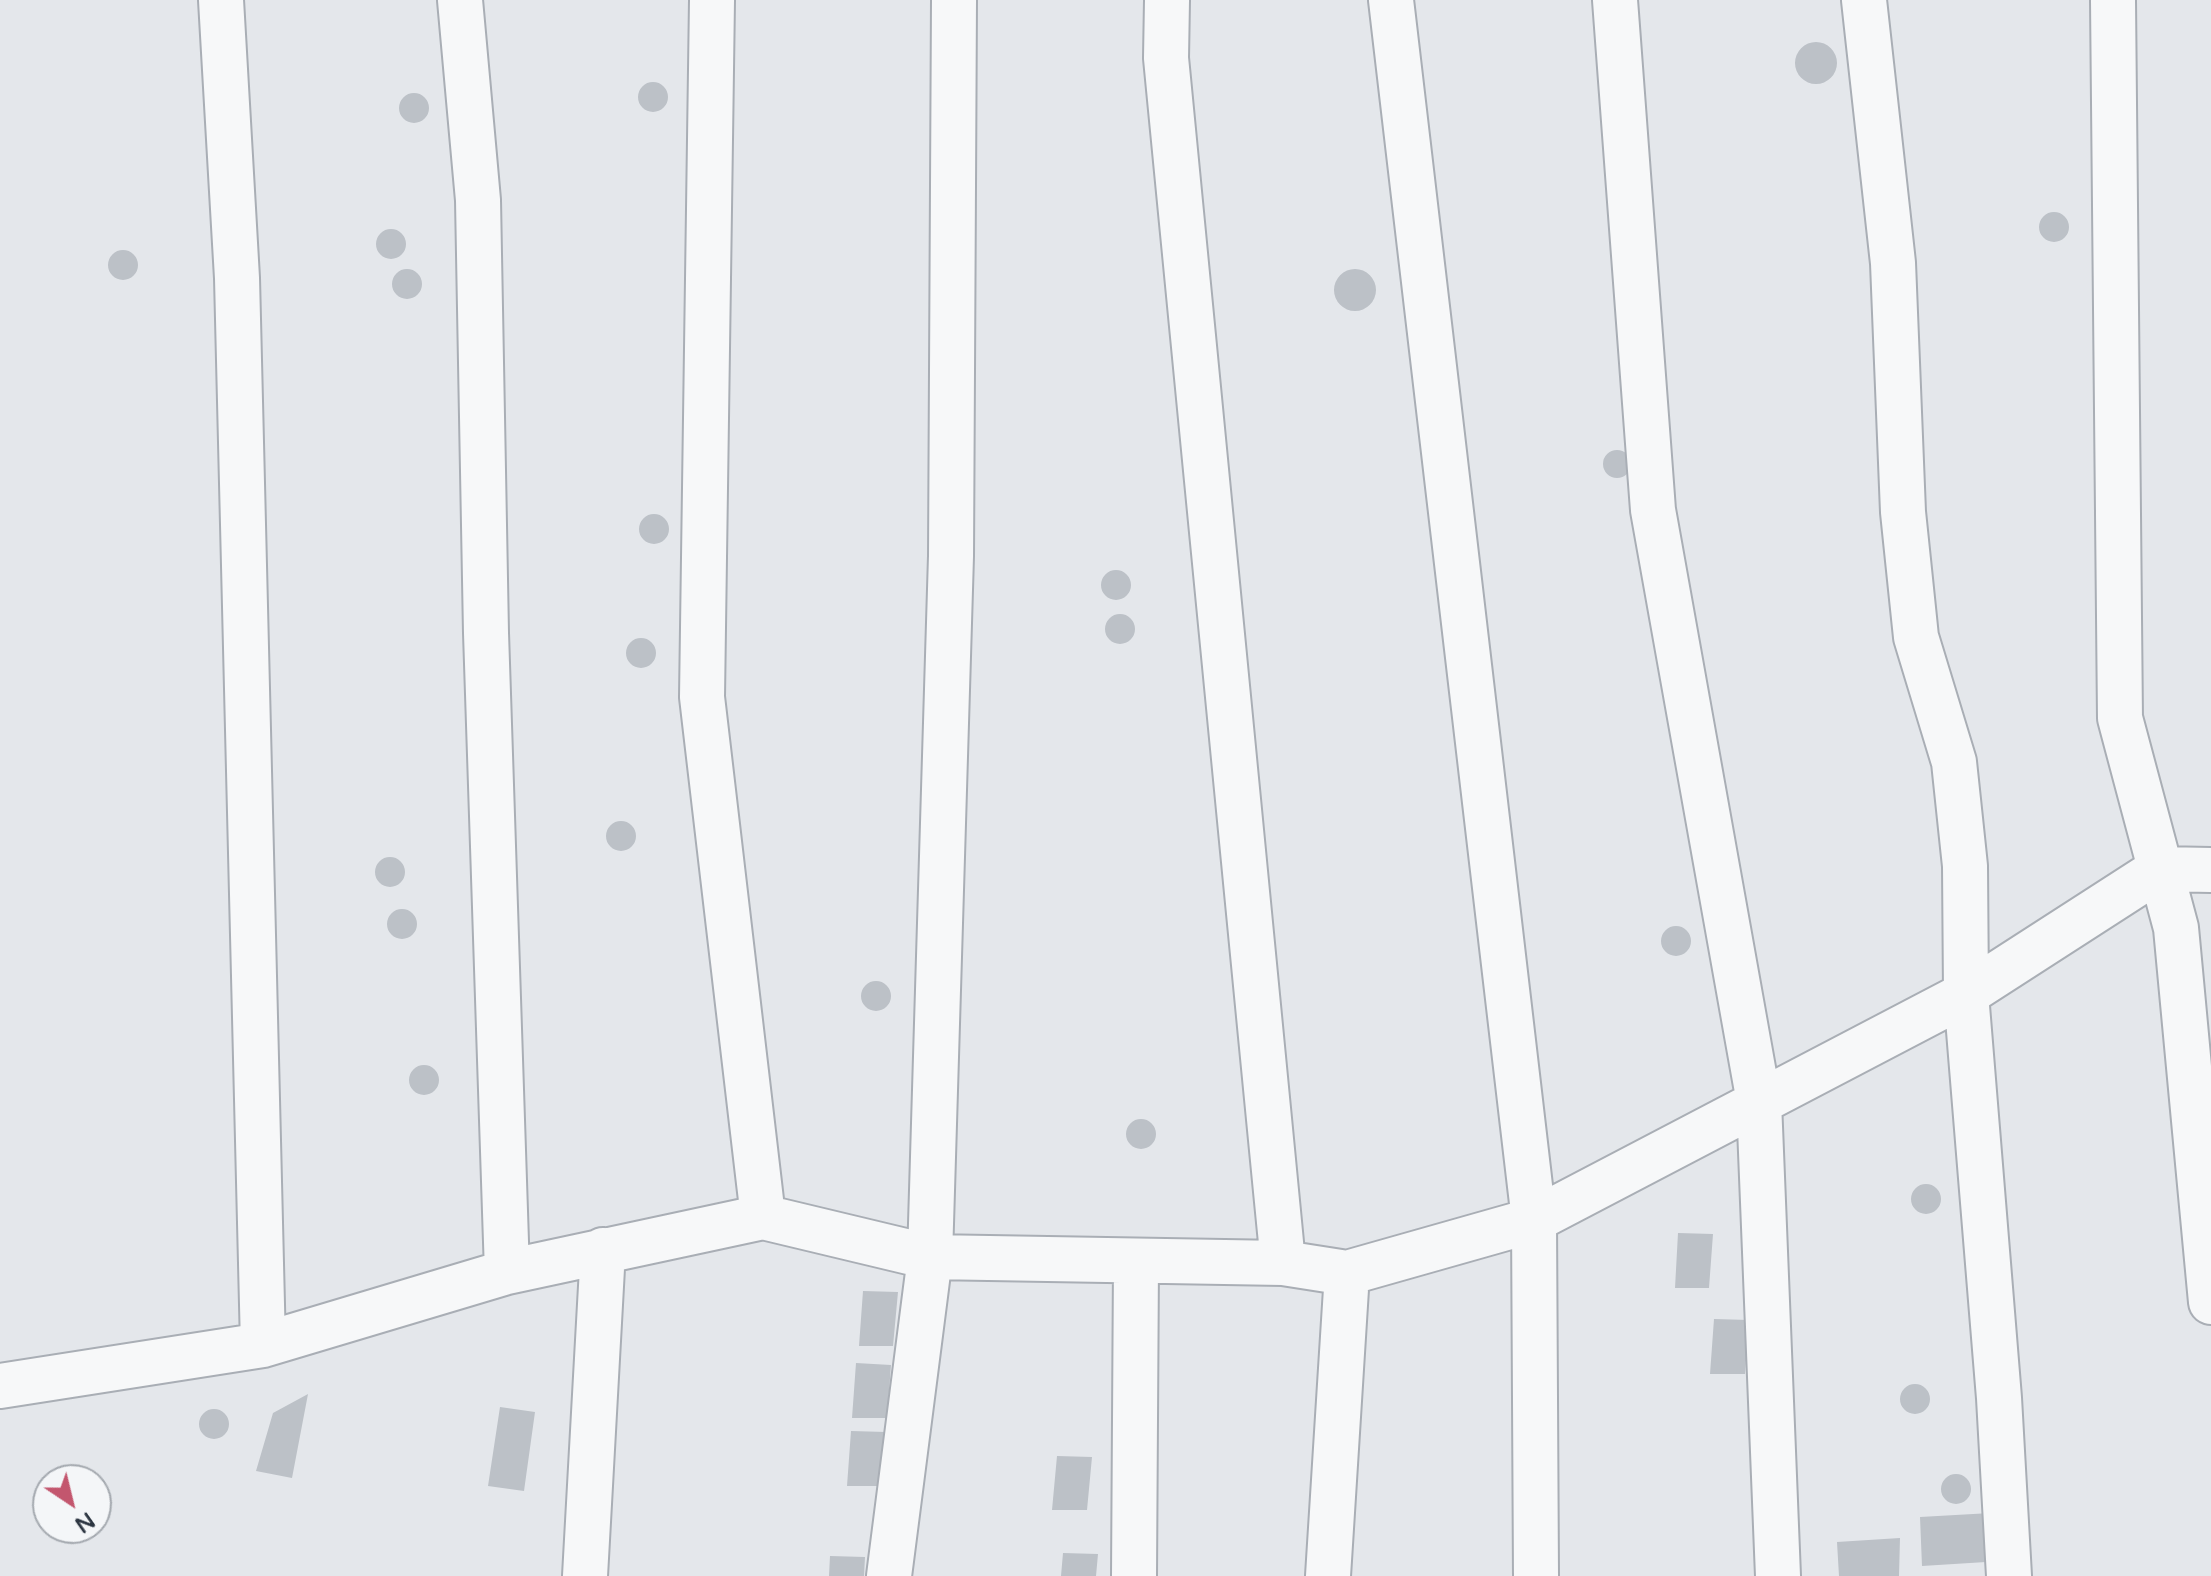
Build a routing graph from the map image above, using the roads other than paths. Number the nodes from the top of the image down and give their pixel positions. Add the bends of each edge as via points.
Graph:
1 (221, 0) edge
2 (460, 0) edge
3 (712, 0) edge
4 (954, 0) edge
5 (1167, 0) edge
6 (1391, 0) edge
7 (1615, 0) edge
8 (1864, 0) edge
9 (2113, 0) edge
10 (2160, 869) junction
11 (2211, 870) edge
12 (1966, 994) junction
13 (1759, 1102) junction
14 (763, 1217) junction
15 (1534, 1220) junction
16 (603, 1250) junction
17 (930, 1257) junction
18 (1136, 1263) junction
19 (1283, 1263) junction
20 (507, 1272) junction
21 (1347, 1273) junction
22 (2211, 1302) edge
23 (263, 1345) junction
24 (0, 1386) edge
25 (585, 1576) edge
26 (889, 1576) edge
27 (1134, 1576) edge
28 (1328, 1576) edge
29 (1536, 1576) edge
30 (1778, 1576) edge
31 (2009, 1576) edge

1 - 23 street via 237,278
2 - 20 street via 478,200
3 - 14 street via 702,697
4 - 17 street via 951,556
5 - 19 street via 1166,58
6 - 15 street
7 - 13 street via 1653,510
8 - 12 street via 1893,263 1911,590 1916,637 1954,762 1965,866
9 - 10 street via 2120,718
10 - 11 street
10 - 12 street
10 - 22 street via 2176,928
12 - 13 street
12 - 31 street
13 - 15 street
13 - 30 street
14 - 16 street
14 - 17 street
15 - 21 street
15 - 29 street
16 - 20 street
16 - 25 street
17 - 18 street
17 - 26 street
18 - 19 street
18 - 27 street
19 - 21 street
20 - 23 street
21 - 28 street
23 - 24 street

